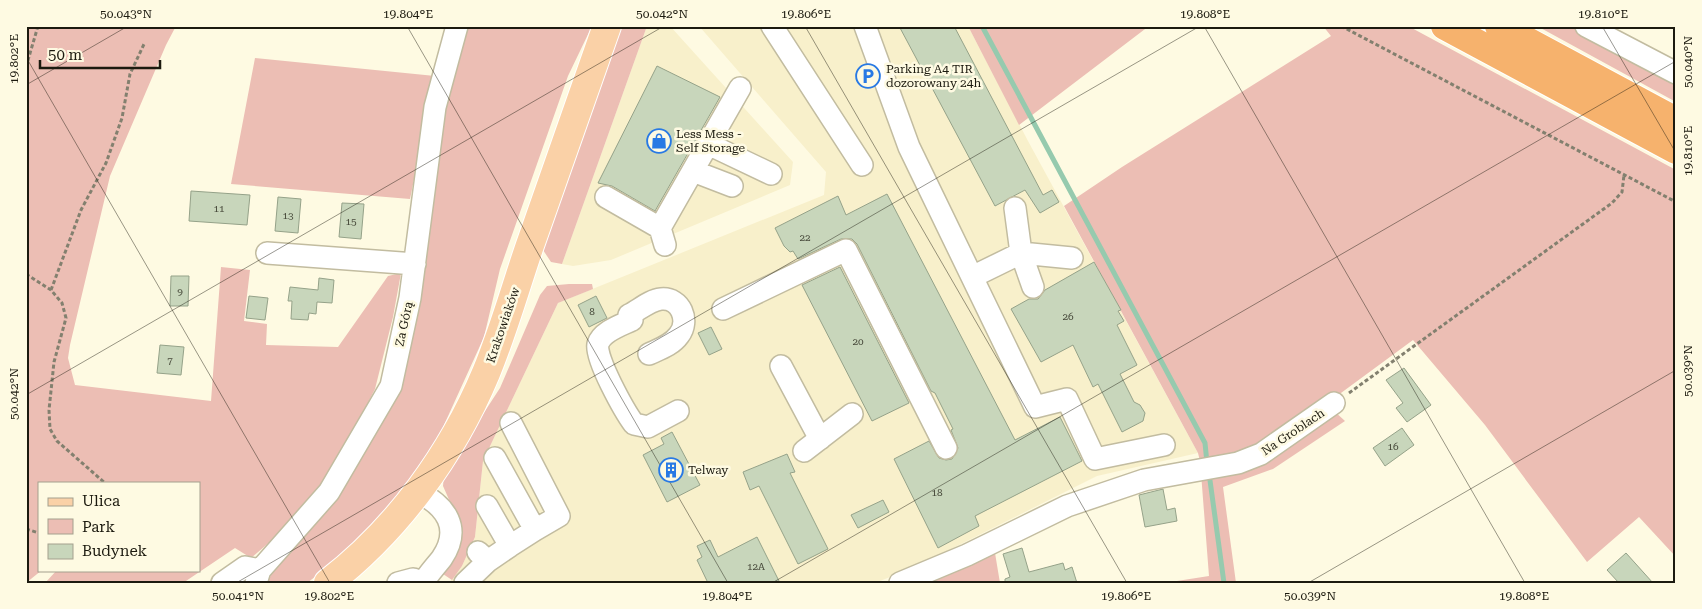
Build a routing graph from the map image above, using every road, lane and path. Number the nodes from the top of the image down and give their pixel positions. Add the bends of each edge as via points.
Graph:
1 (38, 26) edge
2 (457, 26) edge
3 (607, 26) edge
4 (772, 26) edge
5 (865, 26) edge
6 (1341, 26) edge
7 (1445, 26) edge
8 (1499, 26) edge
9 (1586, 26) edge
10 (145, 42) dead end
11 (26, 67) edge
12 (1676, 73) edge
13 (740, 88) dead end
14 (1676, 121) edge
15 (708, 144) junction
16 (1676, 150) edge
17 (862, 166) dead end
18 (693, 171) junction
19 (771, 174) dead end
20 (1624, 175) junction
21 (732, 186) dead end
22 (606, 197) dead end
23 (1676, 202) edge
24 (1015, 208) dead end
25 (1021, 252) junction
26 (267, 253) dead end
27 (1072, 258) dead end
28 (415, 264) junction
29 (26, 274) edge
30 (972, 277) junction
31 (1033, 287) dead end
32 (51, 290) junction
33 (723, 309) dead end
34 (650, 354) dead end
35 (781, 366) dead end
36 (1334, 403) joint
37 (678, 411) dead end
38 (852, 414) dead end
39 (511, 422) dead end
40 (1164, 445) dead end
41 (946, 448) dead end
42 (495, 458) dead end
43 (105, 482) edge
44 (418, 492) junction
45 (487, 506) dead end
46 (26, 529) edge
47 (534, 530) junction
48 (38, 533) edge
49 (510, 546) junction
50 (258, 576) edge
51 (424, 582) edge
52 (222, 583) edge
53 (328, 583) edge
54 (398, 583) edge
55 (465, 583) edge
56 (900, 583) edge

1 - 11 path
2 - 28 street, Za Górą via 435,107
3 - 44 main road, Krakowiaków via 486,374 453,438
4 - 17 street
5 - 30 street via 909,147
6 - 20 path
7 - 16 highway
8 - 14 highway
9 - 12 street
10 - 32 path via 130,74 122,118 106,163 81,210
13 - 15 street
15 - 18 street
15 - 19 street
18 - 21 street
18 - 22 street via 663,237
20 - 23 path
20 - 36 path, Na Groblach via 1622,192 1612,203
24 - 25 street
25 - 27 street
25 - 30 street
25 - 31 street
26 - 28 street
28 - 50 street, Za Górą via 391,386 329,492
29 - 32 path
30 - 40 street via 1035,407 1067,399 1096,459
32 - 43 path via 62,303 66,318 54,362 50,429 57,441
33 - 41 street via 846,250
34 - 37 street via 681,334 682,310 669,300 661,299 601,338 599,358 634,424 648,427
35 - 38 street via 812,445
36 - 56 street, Na Groblach via 1261,454 1238,463 1144,480 1068,506
39 - 47 street via 567,513
42 - 47 street
44 - 51 street via 435,500 450,524 451,536 442,557
44 - 53 main road, Krakowiaków via 363,552
45 - 49 street
46 - 48 path
47 - 49 street
49 - 55 street via 483,557
50 - 52 street via 246,568
51 - 54 street via 413,579

